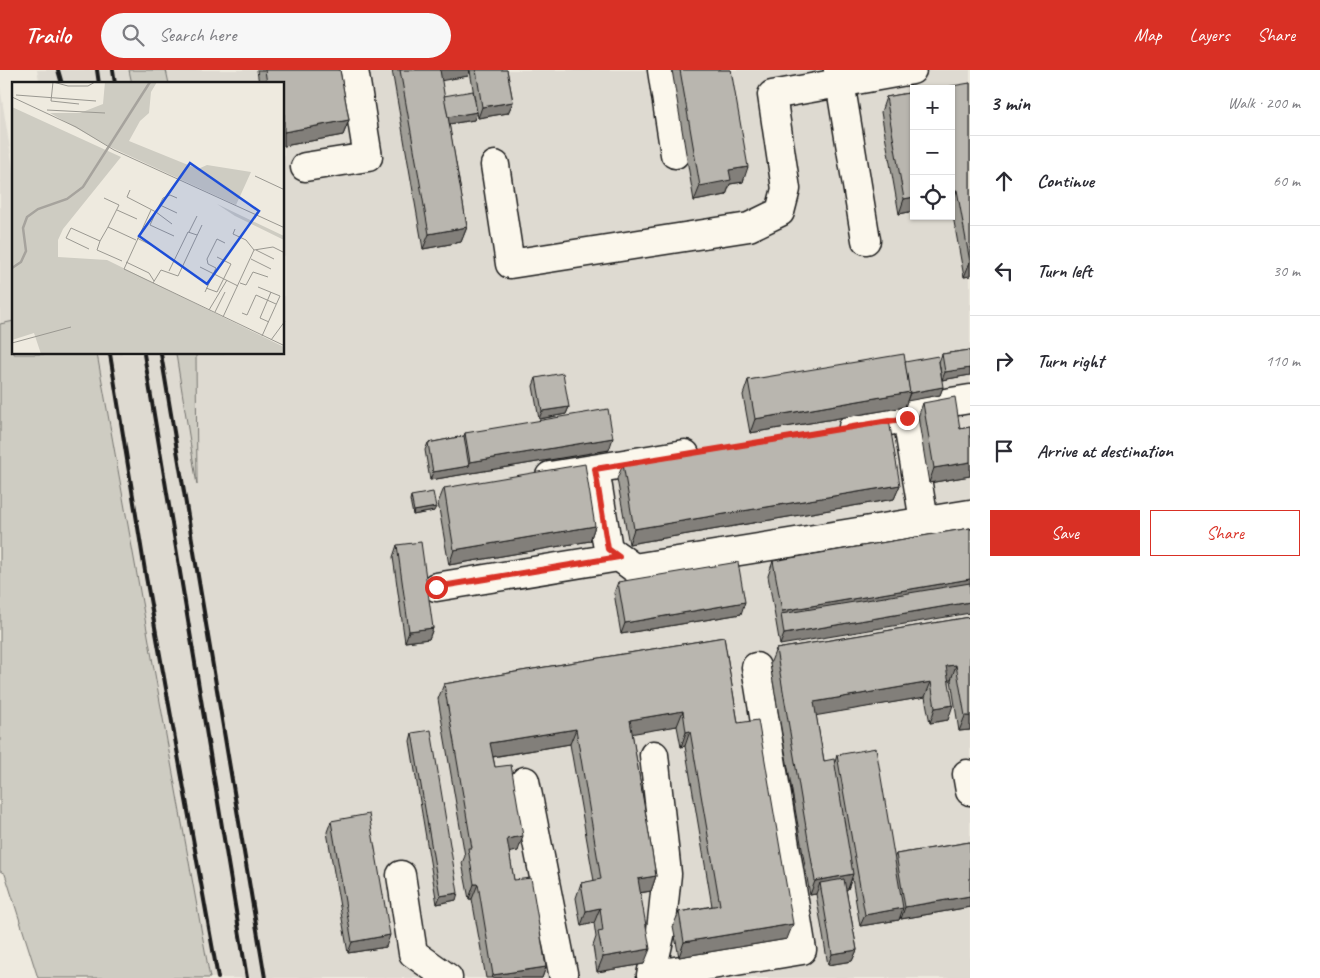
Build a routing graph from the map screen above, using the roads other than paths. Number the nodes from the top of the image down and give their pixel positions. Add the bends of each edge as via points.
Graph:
1 (354, 70) edge
2 (662, 70) edge
3 (912, 70) edge
4 (839, 76) edge
5 (675, 154) dead end
6 (494, 165) dead end
7 (305, 167) dead end
8 (866, 240) dead end
9 (970, 399) edge
10 (907, 418) junction
11 (829, 431) edge
12 (712, 450) edge
13 (595, 469) junction
14 (528, 479) edge
15 (970, 514) edge
16 (924, 521) junction
17 (619, 557) junction
18 (436, 587) dead end
19 (756, 667) dead end
20 (654, 755) dead end
21 (525, 781) dead end
22 (401, 875) dead end
23 (644, 977) edge
24 (448, 978) edge
25 (564, 978) edge

1 - 7 lane via 368,157
2 - 5 lane
3 - 4 lane
4 - 6 lane via 772,95 786,189 780,212 749,227 510,264
4 - 8 lane
9 - 10 lane via 914,408
10 - 11 lane
10 - 16 lane
12 - 13 lane
13 - 14 lane
13 - 17 lane via 608,549
15 - 16 lane
16 - 17 lane via 634,568
17 - 18 lane
19 - 23 lane via 802,950
20 - 23 lane via 667,874 661,932
21 - 25 lane
22 - 24 lane via 413,953

